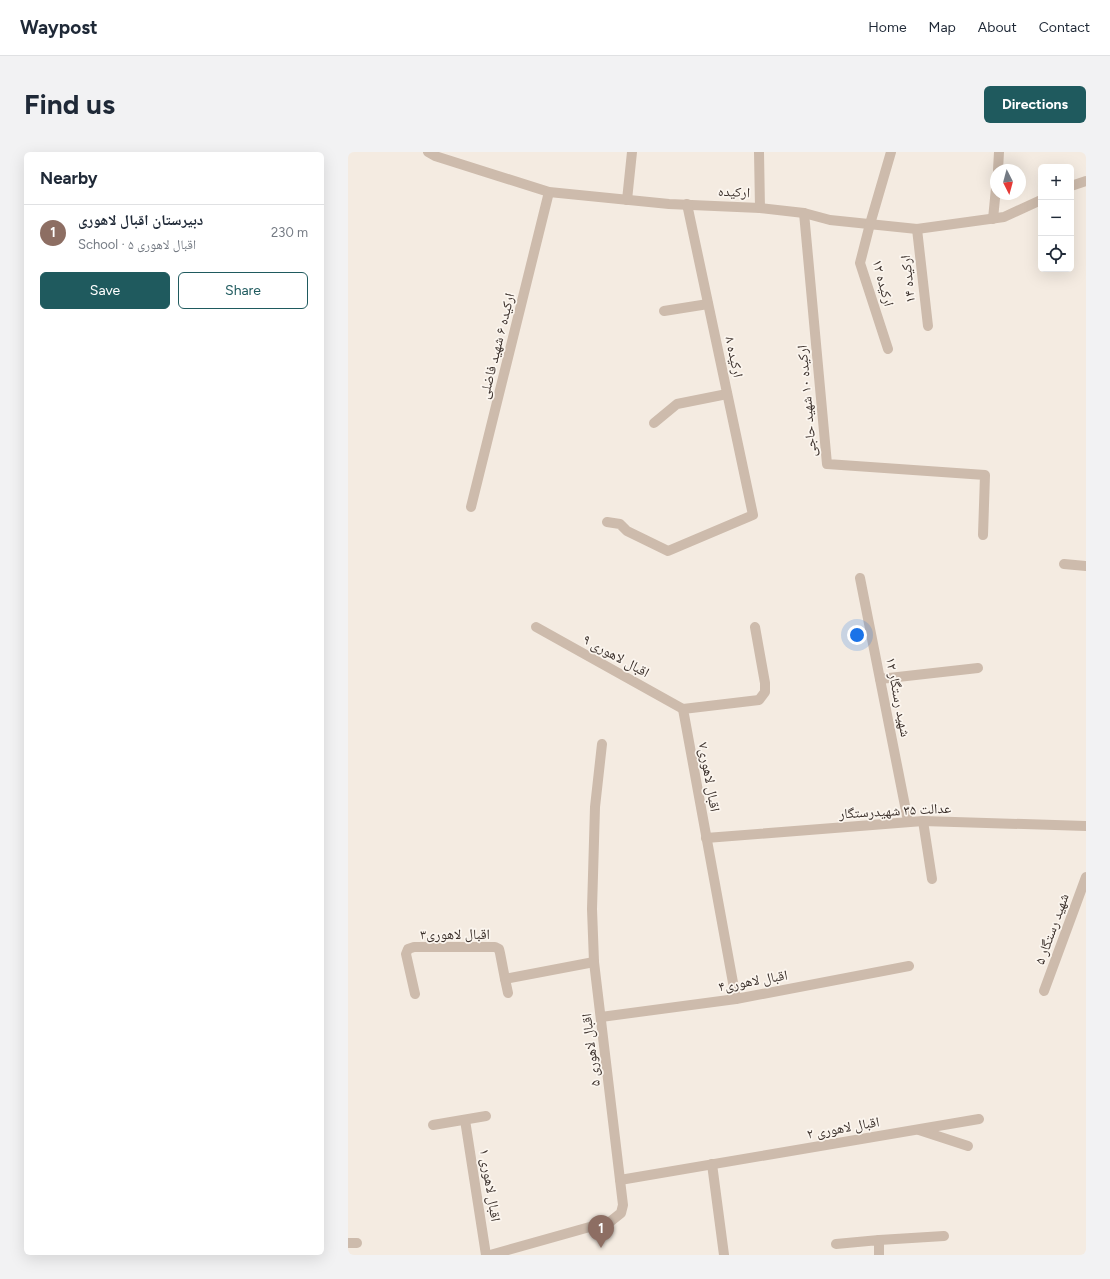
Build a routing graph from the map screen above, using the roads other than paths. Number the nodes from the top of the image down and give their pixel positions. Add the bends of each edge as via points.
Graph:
1 (428, 152) edge
2 (632, 152) edge
3 (759, 152) edge
4 (892, 152) edge
5 (1000, 152) edge
6 (999, 164) edge
7 (1086, 181) edge
8 (1074, 185) edge
9 (550, 192) junction
10 (627, 200) junction
11 (995, 200) edge
12 (1038, 201) edge
13 (687, 204) junction
14 (760, 208) junction
15 (804, 213) junction
16 (993, 218) junction
17 (870, 224) junction
18 (917, 228) junction
19 (708, 304) junction
20 (664, 311) dead end
21 (928, 326) dead end
22 (888, 349) dead end
23 (727, 394) junction
24 (654, 423) dead end
25 (471, 507) dead end
26 (607, 522) dead end
27 (982, 535) dead end
28 (1064, 564) dead end
29 (1086, 566) edge
30 (860, 578) dead end
31 (536, 627) dead end
32 (755, 627) dead end
33 (978, 668) dead end
34 (880, 679) junction
35 (683, 709) junction
36 (602, 744) dead end
37 (908, 821) junction
38 (923, 821) junction
39 (1086, 826) edge
40 (706, 838) junction
41 (1086, 877) edge
42 (932, 879) dead end
43 (594, 962) junction
44 (909, 966) dead end
45 (505, 979) junction
46 (1044, 991) dead end
47 (508, 993) dead end
48 (415, 994) dead end
49 (736, 999) junction
50 (601, 1017) junction
51 (486, 1116) dead end
52 (979, 1119) dead end
53 (465, 1120) junction
54 (433, 1125) dead end
55 (918, 1129) junction
56 (968, 1146) dead end
57 (712, 1164) junction
58 (620, 1180) junction
59 (944, 1236) dead end
60 (879, 1240) junction
61 (836, 1244) dead end
62 (486, 1255) edge
63 (490, 1255) edge
64 (724, 1255) edge
65 (879, 1255) edge

1 - 9 street, ارکیده
2 - 10 street
3 - 14 street
4 - 17 street, ارکیده ۱۲
5 - 6 street
7 - 8 street
9 - 10 street, ارکیده
9 - 25 street, ارکیده ۶ شهید فاضلی
10 - 13 street, ارکیده
11 - 16 street
12 - 16 street, ارکیده via 1004,217
13 - 14 street, ارکیده
13 - 19 street, ارکیده ۸
14 - 15 street, ارکیده
15 - 17 street, ارکیده via 830,220
15 - 27 street, ارکیده ۱۰ شهید حاجی via 827,464 985,475
16 - 18 street, ارکیده
17 - 18 street, ارکیده
17 - 22 street, ارکیده ۱۲ via 860,263
18 - 21 street, ارکیده ۱۴
19 - 20 street
19 - 23 street, ارکیده ۸
23 - 24 street via 677,404
23 - 26 street, ارکیده ۸ via 753,515 668,551 627,531 620,524
28 - 29 street
30 - 34 street, شهید رستگار ۱۲
31 - 35 street, اقبال لاهوری ۹
32 - 35 street via 765,683 765,692 759,700
33 - 34 street
34 - 37 street, شهید رستگار ۱۲
35 - 40 street, اقبال لاهوری۷
36 - 43 street, اقبال لاهوری ۵ via 595,814 592,910
37 - 38 street, عدالت ۳۵ شهیدرستگار
37 - 40 street, عدالت ۳۵ شهیدرستگار
38 - 39 street, عدالت ۳۵ شهیدرستگار
38 - 42 street
40 - 49 street, اقبال لاهوری۷
41 - 46 street, شهید رستگار ۵
43 - 45 street
43 - 50 street, اقبال لاهوری ۵
44 - 49 street, اقبال لاهوری۴
45 - 47 street
45 - 48 street, اقبال لاهوری۳ via 499,949 495,947 414,947 408,949 406,954
49 - 50 street, اقبال لاهوری۴
50 - 58 street, اقبال لاهوری ۵
51 - 53 street
52 - 55 street, اقبال لاهوری ۲
53 - 54 street
53 - 62 street, اقبال لاهوری ۱
55 - 56 street
55 - 57 street, اقبال لاهوری ۲
57 - 58 street, اقبال لاهوری ۲
57 - 64 street
58 - 63 street, اقبال لاهوری ۵ via 623,1205 621,1213 611,1221
59 - 60 street
60 - 61 street
60 - 65 street

